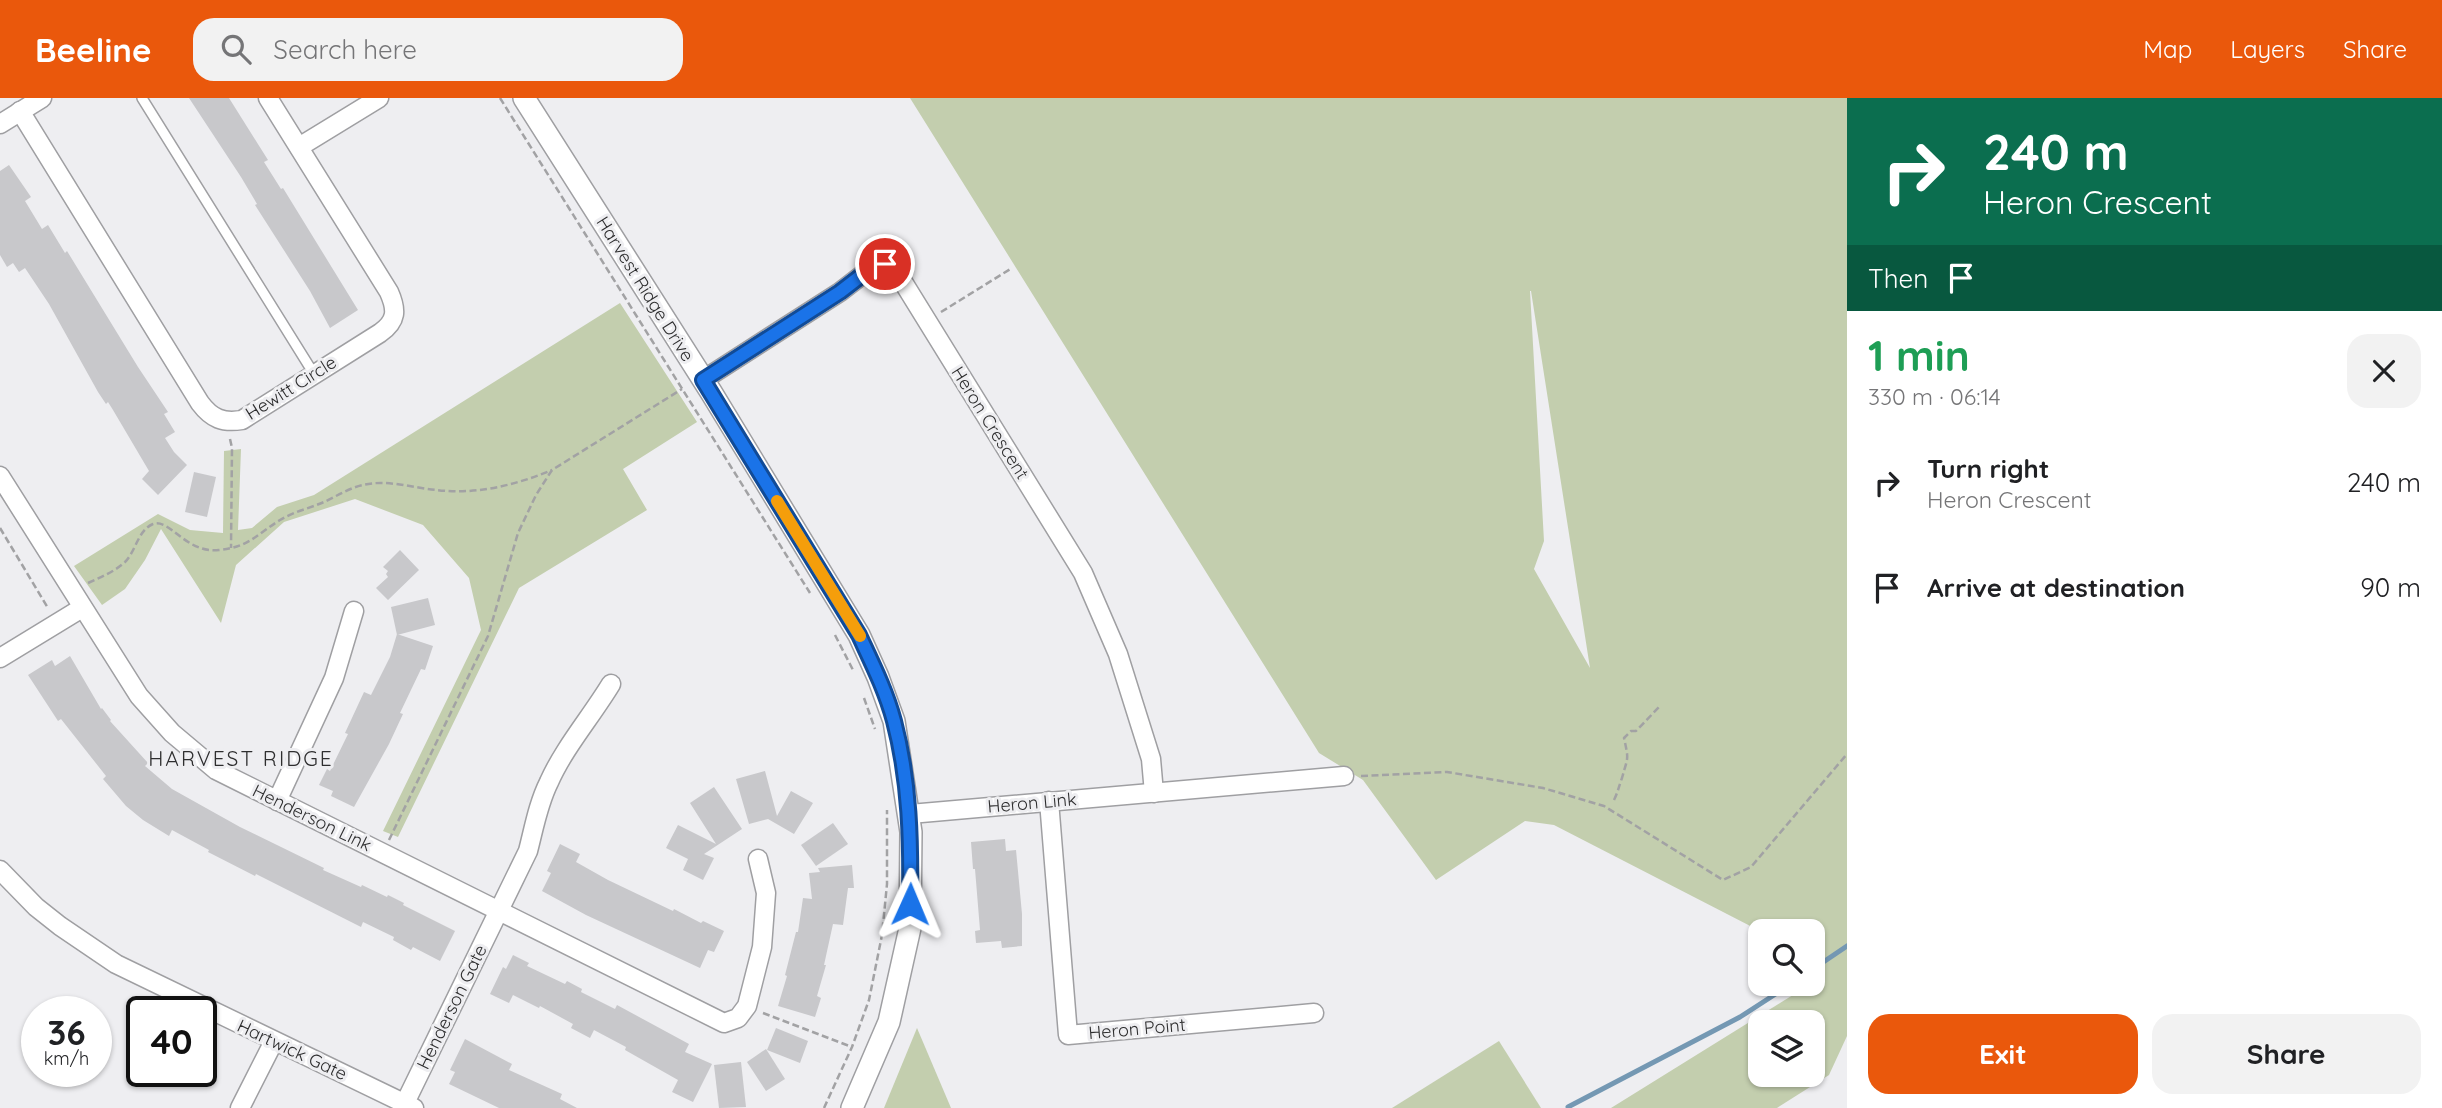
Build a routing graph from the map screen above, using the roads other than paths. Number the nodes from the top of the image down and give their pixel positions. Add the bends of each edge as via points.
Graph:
1 (43, 98) edge
2 (142, 98) edge
3 (268, 98) edge
4 (379, 98) edge
5 (524, 98) edge
6 (20, 111) junction
7 (0, 124) edge
8 (299, 147) junction
9 (314, 374) junction
10 (703, 380) junction
11 (0, 476) edge
12 (82, 608) junction
13 (354, 611) dead end
14 (0, 658) edge
15 (611, 684) dead end
16 (1344, 776) road end
17 (1154, 793) junction
18 (277, 801) junction
19 (1049, 801) junction
20 (910, 814) junction
21 (758, 859) dead end
22 (0, 870) edge
23 (500, 911) junction
24 (1314, 1013) dead end
25 (274, 1041) junction
26 (409, 1106) edge
27 (240, 1108) edge
28 (852, 1108) edge

1 - 6 street
2 - 9 lane
3 - 8 street, Hewitt Circle
4 - 8 street
5 - 10 street, Harvest Ridge Drive
6 - 7 street
6 - 9 street, Hewitt Circle via 209,414 225,421 242,420
8 - 9 street, Hewitt Circle via 395,304 389,327
10 - 17 street, Heron Crescent via 875,265 895,269 1083,573 1118,654 1151,759
10 - 20 street, Harvest Ridge Drive via 859,635 894,721
11 - 12 street, Henderson Link
12 - 14 street
12 - 18 street, Henderson Link via 139,696 172,733 216,770
13 - 18 street via 334,678
15 - 23 street, Henderson Gate via 553,774 528,851
16 - 17 street, Heron Link
17 - 19 street, Heron Link
18 - 23 street, Henderson Link
19 - 20 street, Heron Link
19 - 24 street, Heron Point via 1068,1035
20 - 28 street, Harvest Ridge Drive via 910,928 889,1021
21 - 23 street, Henderson Link via 766,893 762,947 742,1012 724,1023
22 - 25 street, Hartwick Gate via 36,907 88,947
23 - 26 street, Henderson Gate
25 - 26 street, Hartwick Gate
25 - 27 street

